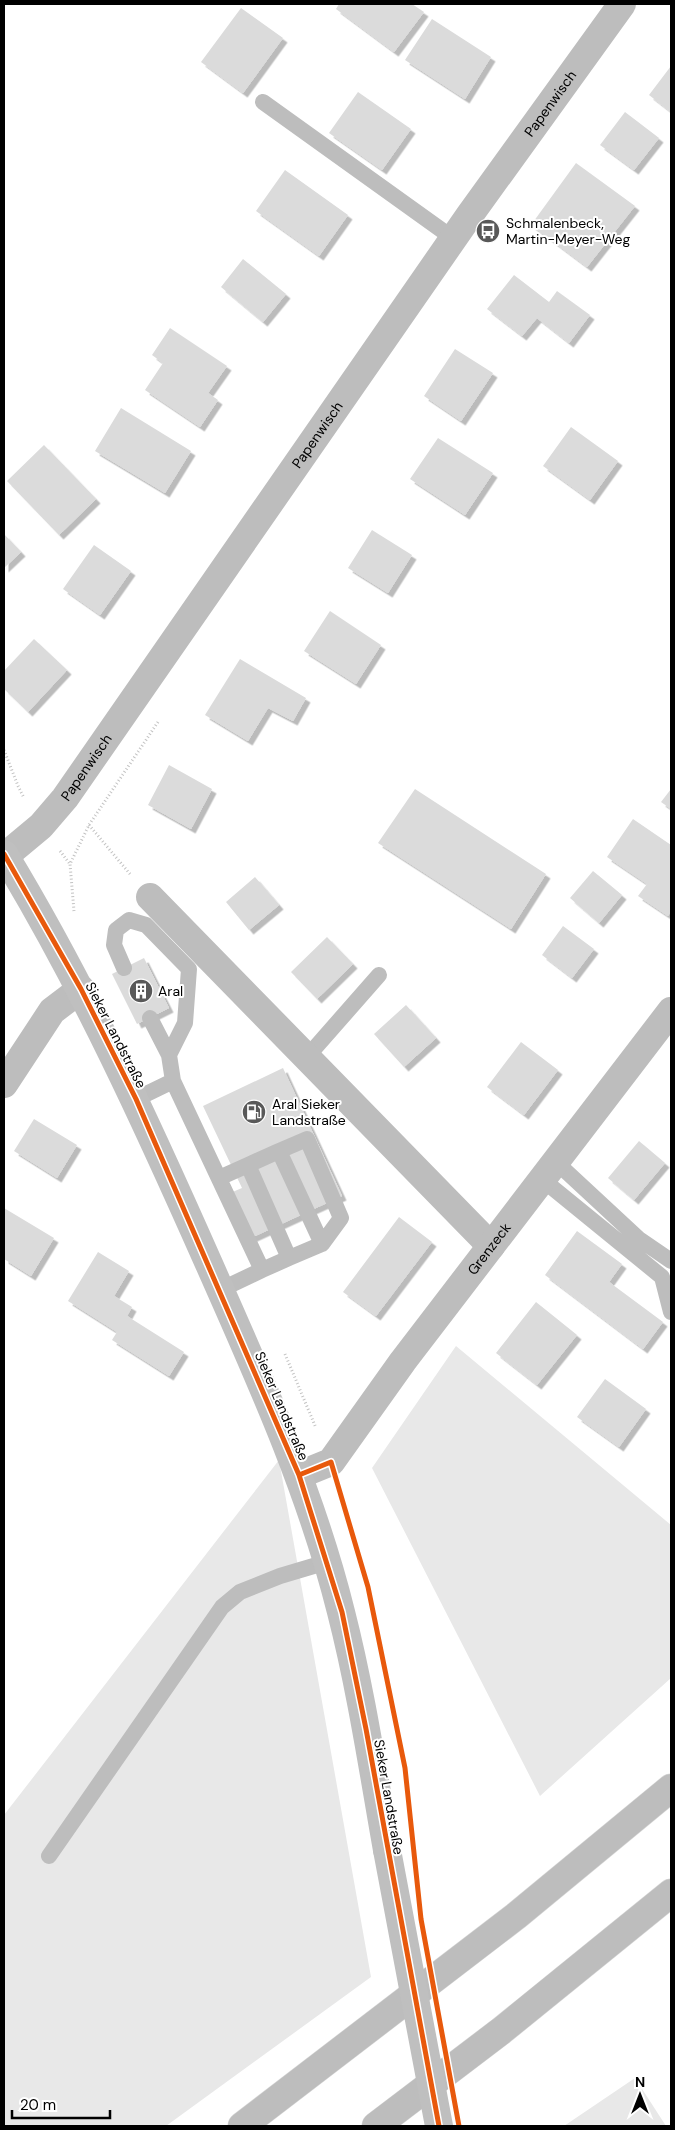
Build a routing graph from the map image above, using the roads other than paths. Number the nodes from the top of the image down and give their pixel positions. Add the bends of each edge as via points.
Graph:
1 (622, 4) edge
2 (264, 102) dead end
3 (454, 239) junction
4 (4, 855) edge
5 (150, 897) road end
6 (124, 968) dead end
7 (379, 975) dead end
8 (81, 989) junction
9 (671, 1010) edge
10 (150, 1018) dead end
11 (169, 1055) junction
12 (307, 1057) junction
13 (173, 1081) junction
14 (4, 1084) edge
15 (136, 1099) junction
16 (279, 1151) junction
17 (248, 1165) junction
18 (549, 1171) junction
19 (219, 1178) junction
20 (322, 1244) junction
21 (491, 1246) junction
22 (289, 1258) junction
23 (671, 1261) edge
24 (262, 1270) junction
25 (220, 1290) junction
26 (671, 1312) edge
27 (299, 1475) junction
28 (327, 1562) junction
29 (671, 1788) edge
30 (48, 1856) dead end
31 (671, 1893) edge
32 (242, 2126) edge
33 (376, 2126) edge
34 (439, 2126) edge

1 - 3 main road, Papenwisch
2 - 3 lane
3 - 4 main road, Papenwisch via 65,798 41,826
4 - 8 street, Sieker Landstraße
5 - 12 main road
6 - 11 lane via 114,945 116,930 129,920 146,925 189,969 185,1023
7 - 12 lane
8 - 14 main road via 52,1011
8 - 15 street, Sieker Landstraße
9 - 18 main road, Grenzeck
10 - 11 lane
11 - 13 lane
12 - 21 main road
13 - 15 lane
13 - 19 lane
15 - 25 street, Sieker Landstraße
16 - 17 lane
16 - 20 lane
16 - 20 lane via 307,1139 341,1218
17 - 19 lane
17 - 22 lane
18 - 21 main road, Grenzeck
18 - 23 lane
18 - 26 lane via 662,1277
19 - 24 lane
20 - 22 lane
21 - 27 main road, Grenzeck via 331,1462
22 - 24 lane
24 - 25 lane
25 - 27 street, Sieker Landstraße
27 - 28 street, Sieker Landstraße
28 - 30 lane via 240,1592 222,1607
28 - 34 street, Sieker Landstraße, bridge via 342,1612 366,1729
29 - 32 main road via 516,1916
31 - 33 main road via 501,2031

